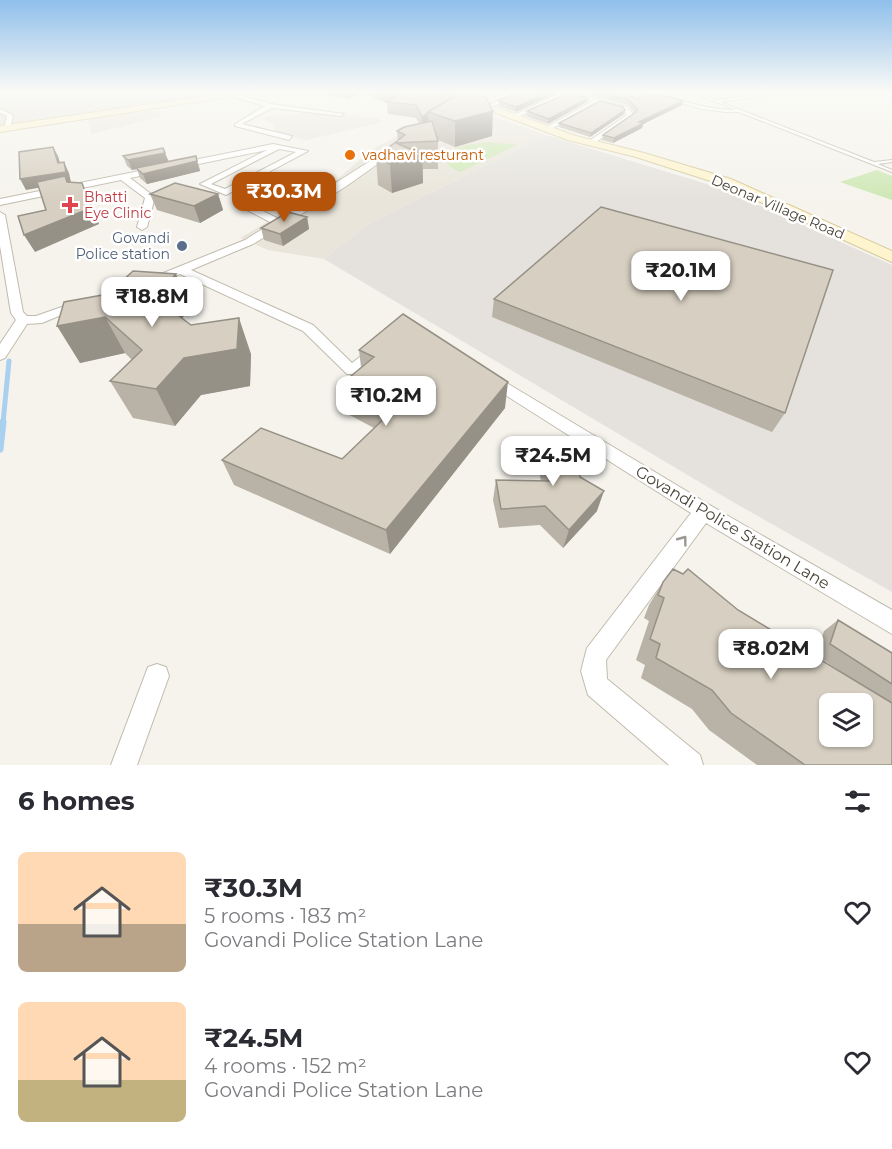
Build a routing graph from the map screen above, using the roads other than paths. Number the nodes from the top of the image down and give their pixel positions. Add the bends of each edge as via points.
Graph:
1 (248, 128) edge
2 (543, 128) edge
3 (613, 128) edge
4 (782, 128) edge
5 (547, 129) joint
6 (289, 138) dead end
7 (592, 143) junction
8 (280, 146) junction
9 (239, 153) junction
10 (249, 161) junction
11 (393, 161) edge
12 (892, 161) edge
13 (873, 164) junction
14 (892, 171) edge
15 (123, 177) junction
16 (243, 192) dead end
17 (0, 202) edge
18 (0, 215) edge
19 (279, 223) junction
20 (142, 227) dead end
21 (3, 249) edge
22 (892, 257) edge
23 (181, 270) junction
24 (137, 285) edge
25 (92, 300) edge
26 (23, 320) junction
27 (388, 342) edge
28 (0, 355) edge
29 (477, 370) edge
30 (704, 511) junction
31 (892, 623) edge
32 (157, 676) dead end
33 (124, 765) edge
34 (690, 765) edge

1 - 6 street
2 - 5 main road, Deonar Village Road
3 - 7 street
4 - 13 lane
5 - 7 main road, Deonar Village Road
7 - 22 main road, Deonar Village Road via 728,182
8 - 9 street
8 - 10 street
8 - 10 street via 304,151 230,191 221,192 204,184
9 - 10 street
9 - 15 street
11 - 19 street via 392,156 402,150 388,152
12 - 13 lane
13 - 14 lane
15 - 17 street
15 - 20 street via 150,197
16 - 19 street via 244,205
18 - 21 street
19 - 23 street via 249,242
21 - 26 street via 17,313
23 - 24 street
23 - 27 street via 308,328 352,371
25 - 26 street via 37,320
26 - 28 street
29 - 30 street, Govandi Police Station Lane
30 - 31 street, Govandi Police Station Lane
34 -> 30 street via 597,686 592,671 596,656 671,575
32 - 33 street

